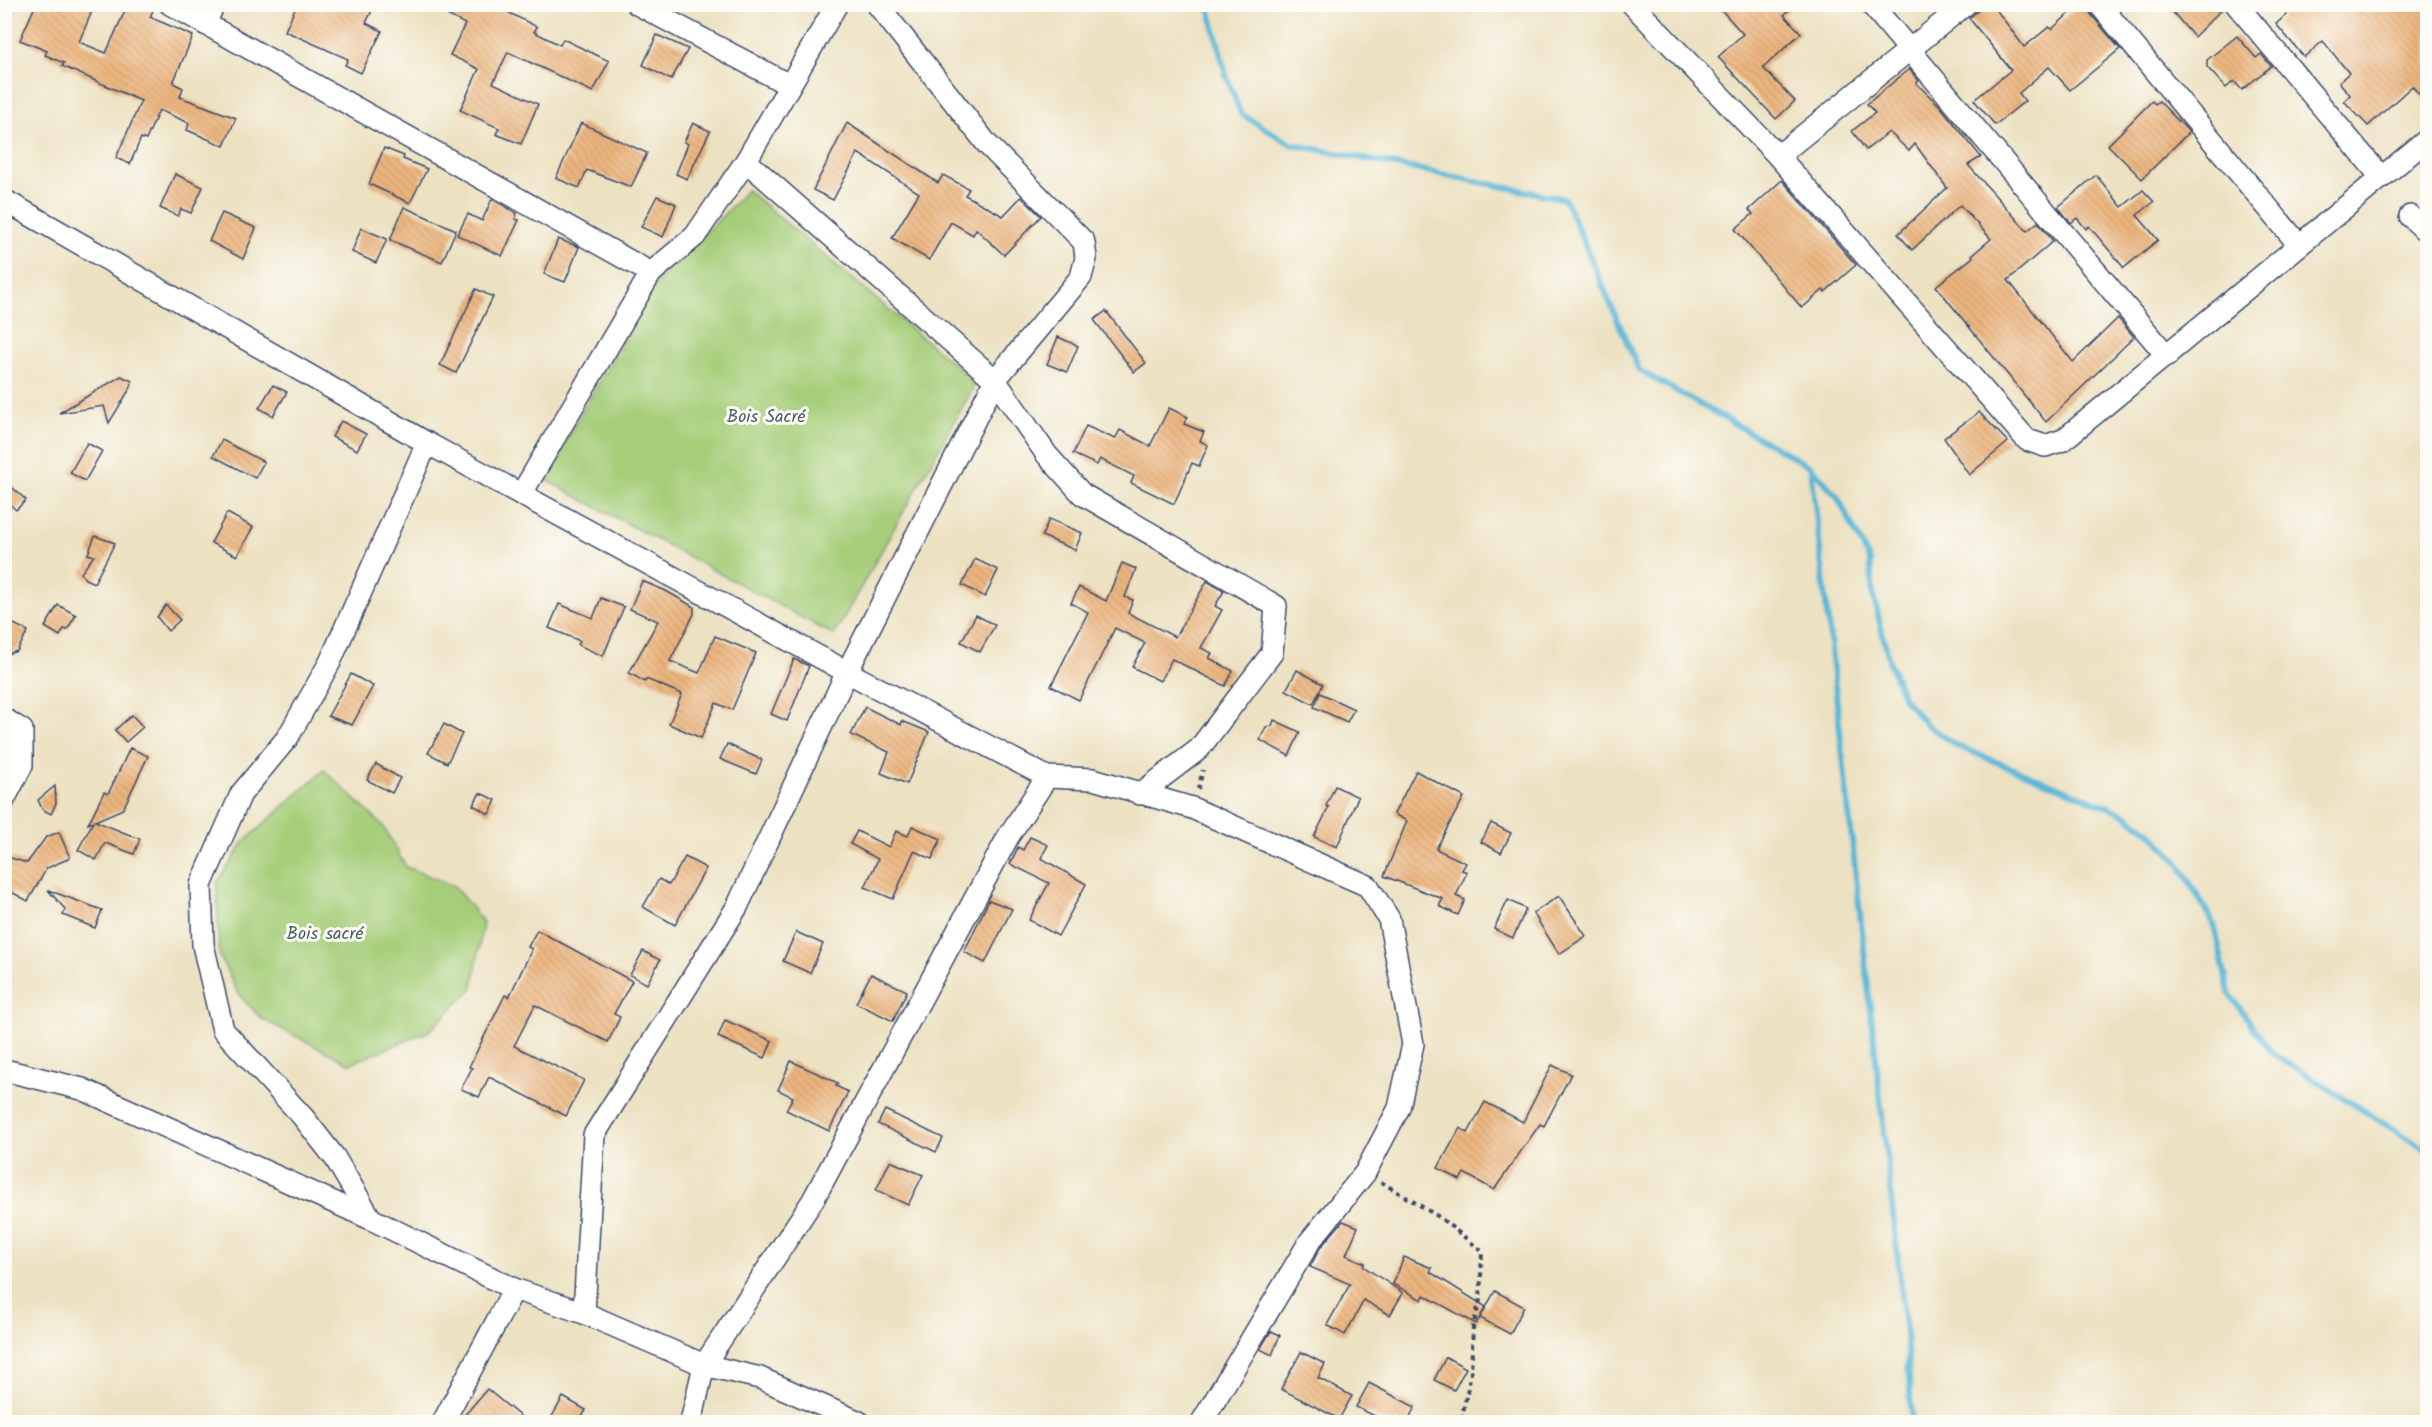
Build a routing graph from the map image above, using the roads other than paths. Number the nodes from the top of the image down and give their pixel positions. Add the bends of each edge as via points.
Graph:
1 (170, 4) edge
2 (213, 4) edge
3 (637, 4) edge
4 (837, 4) edge
5 (877, 4) edge
6 (1632, 4) edge
7 (1871, 4) edge
8 (1966, 4) edge
9 (2099, 4) edge
10 (2236, 4) edge
11 (205, 24) junction
12 (1910, 51) junction
13 (789, 85) junction
14 (2427, 139) edge
15 (1778, 156) junction
16 (746, 161) junction
17 (2381, 177) junction
18 (4, 200) edge
19 (2410, 216) dead end
20 (2427, 233) edge
21 (2299, 245) junction
22 (651, 273) junction
23 (2167, 356) junction
24 (995, 380) junction
25 (427, 443) junction
26 (522, 493) junction
27 (847, 672) junction
28 (4, 720) edge
29 (1047, 777) junction
30 (1140, 794) junction
31 (4, 800) edge
32 (4, 1071) edge
33 (371, 1220) junction
34 (514, 1289) junction
35 (584, 1312) junction
36 (704, 1365) junction
37 (443, 1422) edge
38 (691, 1422) edge
39 (859, 1422) edge
40 (1202, 1422) edge

1 - 11 street
2 - 11 street
3 - 13 street
4 - 13 street
5 - 24 street via 987,144 1084,242 1086,258 1081,278
6 - 15 street
7 - 12 street
8 - 12 street
9 - 21 street
10 - 17 street
11 - 22 street
12 - 15 street
12 - 23 street
13 - 16 street
14 - 17 street
15 - 23 street via 2027,440 2045,446 2063,440
16 - 22 street via 695,236
16 - 24 street
17 - 21 street
18 - 25 street
19 - 20 street
21 - 23 street
22 - 26 street
24 - 27 street
24 - 30 street via 1047,455 1082,494 1276,606 1272,653 1199,749
25 - 26 street
25 - 33 street via 330,662 288,737 241,795 201,885 203,945 223,1030 335,1158
26 - 27 street
27 - 29 street
27 - 35 street via 737,907 594,1135
28 - 31 street via 22,730 22,765
29 - 30 street via 1093,779
29 - 36 street via 1008,837 813,1200
30 - 40 street via 1192,808 1368,886 1389,919 1413,1044 1399,1108 1365,1173 1310,1241
32 - 33 street via 82,1089
33 - 34 street
34 - 35 street
34 - 37 street
35 - 36 street
36 - 38 street
36 - 39 street via 760,1378

